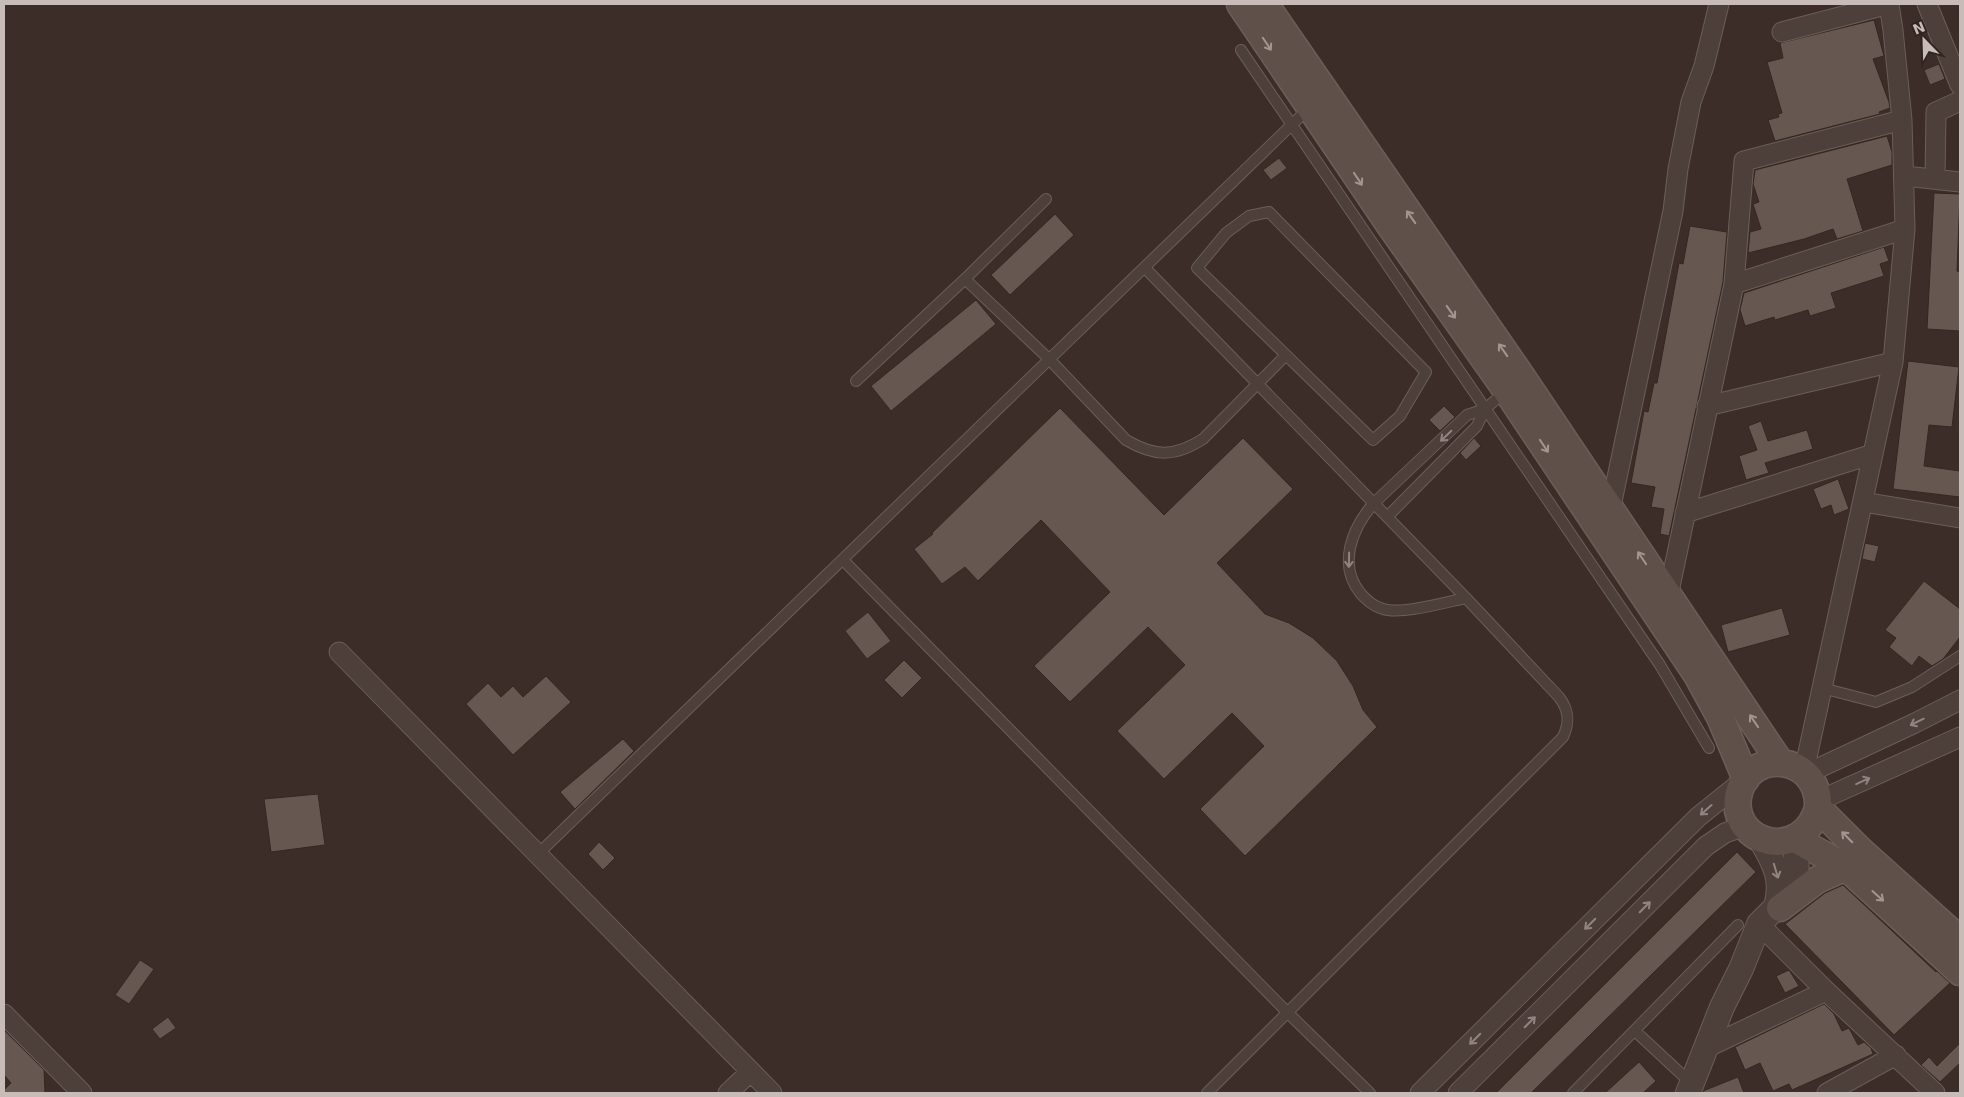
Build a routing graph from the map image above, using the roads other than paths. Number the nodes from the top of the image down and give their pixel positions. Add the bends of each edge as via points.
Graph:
1 (1719, 4) edge
2 (1889, 4) edge
3 (1927, 4) edge
4 (1259, 8) edge
5 (1782, 32) dead end
6 (1241, 50) dead end
7 (1960, 84) edge
8 (1960, 101) edge
9 (1309, 109) junction
10 (1902, 120) junction
11 (1905, 176) junction
12 (1935, 179) junction
13 (1960, 182) edge
14 (1046, 199) dead end
15 (1906, 229) junction
16 (1145, 268) junction
17 (965, 279) junction
18 (1734, 284) junction
19 (1286, 355) junction
20 (1050, 360) junction
21 (1893, 362) junction
22 (856, 380) dead end
23 (1258, 384) junction
24 (1514, 384) junction
25 (1707, 406) junction
26 (1485, 409) junction
27 (1873, 454) junction
28 (1863, 502) junction
29 (1374, 504) junction
30 (1610, 511) junction
31 (1685, 512) junction
32 (1387, 517) junction
33 (1960, 518) edge
34 (843, 560) junction
35 (1668, 596) junction
36 (1466, 598) junction
37 (339, 652) dead end
38 (1960, 656) edge
39 (1822, 688) junction
40 (1960, 700) edge
41 (1960, 737) edge
42 (1709, 748) dead end
43 (1797, 769) junction
44 (1745, 779) junction
45 (1818, 804) junction
46 (1753, 832) junction
47 (1794, 839) junction
48 (537, 854) junction
49 (1846, 867) junction
50 (1778, 908) junction
51 (1748, 924) junction
52 (1960, 940) edge
53 (1960, 972) edge
54 (1826, 990) junction
55 (1287, 1012) junction
56 (4, 1014) edge
57 (1635, 1030) junction
58 (1706, 1048) junction
59 (1896, 1055) junction
60 (750, 1072) junction
61 (1688, 1090) edge
62 (82, 1093) edge
63 (728, 1093) edge
64 (772, 1093) edge
65 (1207, 1093) edge
66 (1370, 1093) edge
67 (1420, 1093) edge
68 (1458, 1093) edge
69 (1573, 1093) edge
70 (1827, 1093) edge
71 (1935, 1093) edge

1 - 30 street via 1704,66 1691,102 1673,211
2 - 5 street
2 - 10 street
3 - 7 street
4 - 9 main road
6 - 9 lane
8 - 12 street via 1936,112
9 - 16 lane
9 - 24 main road
9 - 26 lane
10 - 11 street
10 - 18 street via 1744,161
11 - 12 street
11 - 15 street
12 - 13 street
14 - 17 lane
15 - 18 street
15 - 21 street
16 - 20 lane
16 - 23 lane
17 - 20 lane
17 - 22 lane
18 - 25 street
19 - 19 lane via 1373,440 1400,416 1426,372 1269,212 1249,216 1226,233 1197,268
19 - 23 lane
20 - 23 lane via 1126,440 1142,450 1167,454 1187,449 1203,439
20 - 34 lane
21 - 25 street
21 - 27 street
23 - 29 lane
24 - 26 lane
24 - 30 main road
24 -> 44 main road via 1697,675 1720,717
25 - 31 street
26 -> 29 lane via 1467,415
26 - 32 lane via 1477,426
26 - 42 lane via 1660,665
27 - 28 street
27 - 31 street
28 - 33 street
28 - 39 street
29 - 32 lane
29 -> 36 lane via 1363,516 1349,554 1349,572 1357,589 1370,603 1383,610 1397,611
35 -> 30 main road
31 - 35 street
32 - 36 lane
34 - 48 lane
34 - 55 lane
43 -> 35 main road
36 - 55 lane via 1565,704 1567,729 1563,737
37 - 48 street
38 - 39 lane via 1912,687 1876,702
39 - 43 street
40 -> 43 street via 1915,724
45 -> 41 street
43 - 44 main road via 1761,766
43 - 45 main road via 1813,782
44 - 46 main road via 1738,808
44 -> 67 street via 1698,817
45 - 47 main road via 1810,826
52 -> 45 main road via 1859,849
46 - 47 main road via 1771,842
46 -> 50 street via 1772,859 1778,875
68 -> 46 street via 1706,846 1725,833
47 - 49 main road
47 - 50 street via 1797,860 1794,886
48 - 60 street
49 - 50 main road via 1817,880
49 -> 53 main road
50 - 51 street
51 - 54 street
51 - 57 lane
51 - 58 street
54 - 58 street
54 - 59 street
55 - 65 lane
55 - 66 lane
56 - 62 street
57 - 61 lane
57 - 69 lane
58 - 61 street
59 - 70 street
59 - 71 street
60 - 63 street
60 - 64 street

